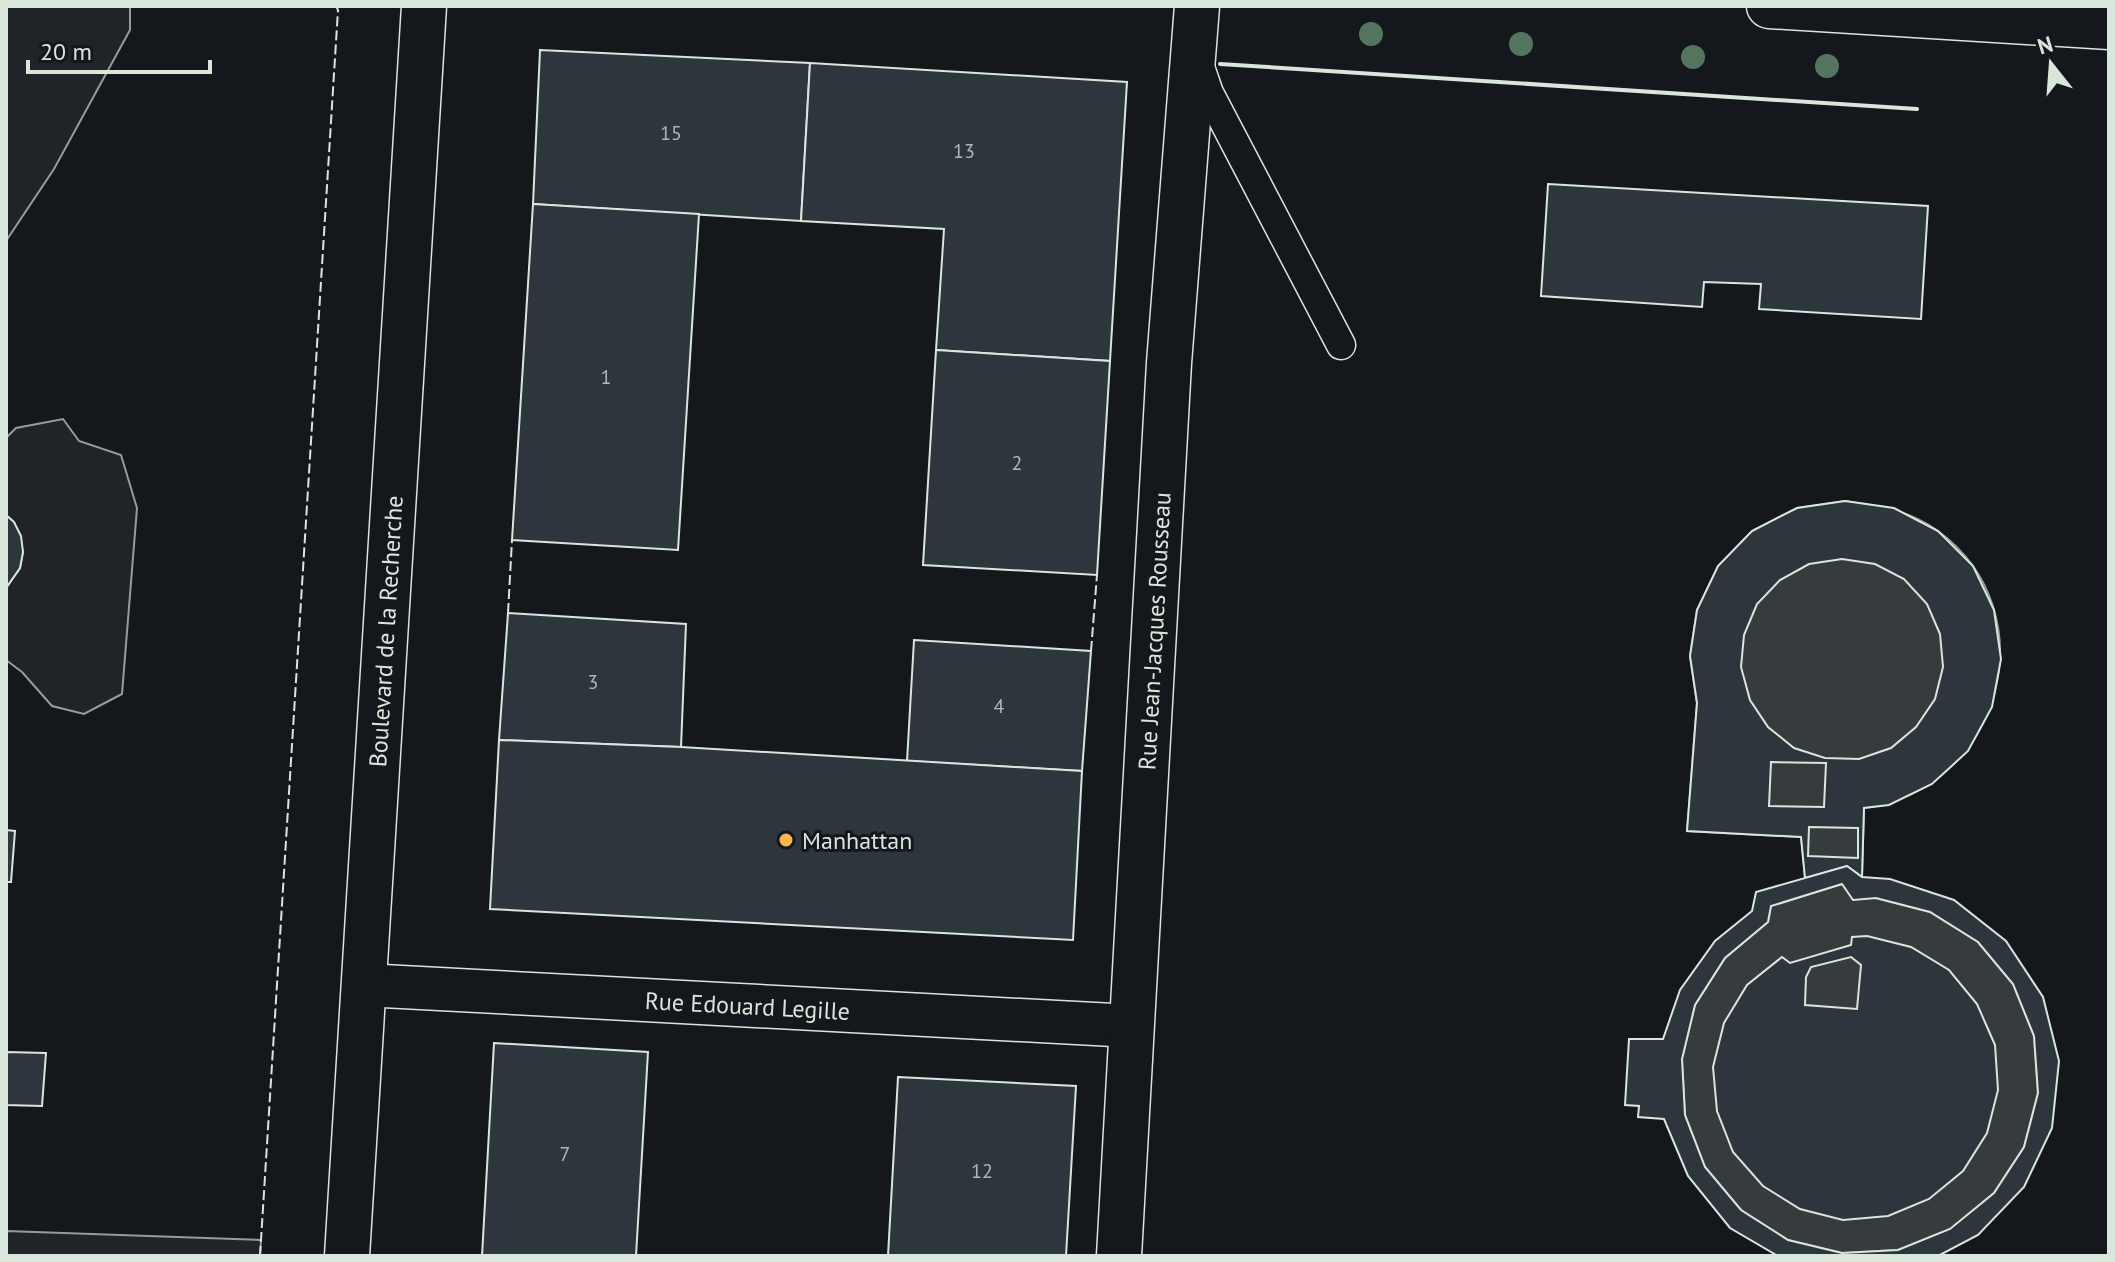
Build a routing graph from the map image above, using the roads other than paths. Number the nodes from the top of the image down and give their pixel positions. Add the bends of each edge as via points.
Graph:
1 (424, 6) edge
2 (1197, 6) edge
3 (1769, 6) edge
4 (1995, 13) edge
5 (2109, 27) edge
6 (1194, 50) junction
7 (1341, 345) dead end
8 (364, 985) junction
9 (1132, 1026) junction
10 (347, 1256) edge
11 (1119, 1256) edge

1 - 8 main road, Boulevard de la Recherche
2 - 6 main road, Rue Jean-Jacques Rousseau
3 - 4 main road
4 - 5 main road
6 - 7 lane via 1209,93
6 - 9 main road, Rue Jean-Jacques Rousseau via 1169,363
8 - 9 street, Rue Edouard Legille
8 - 10 main road, Boulevard de la Recherche
9 - 11 main road, Rue Jean-Jacques Rousseau

